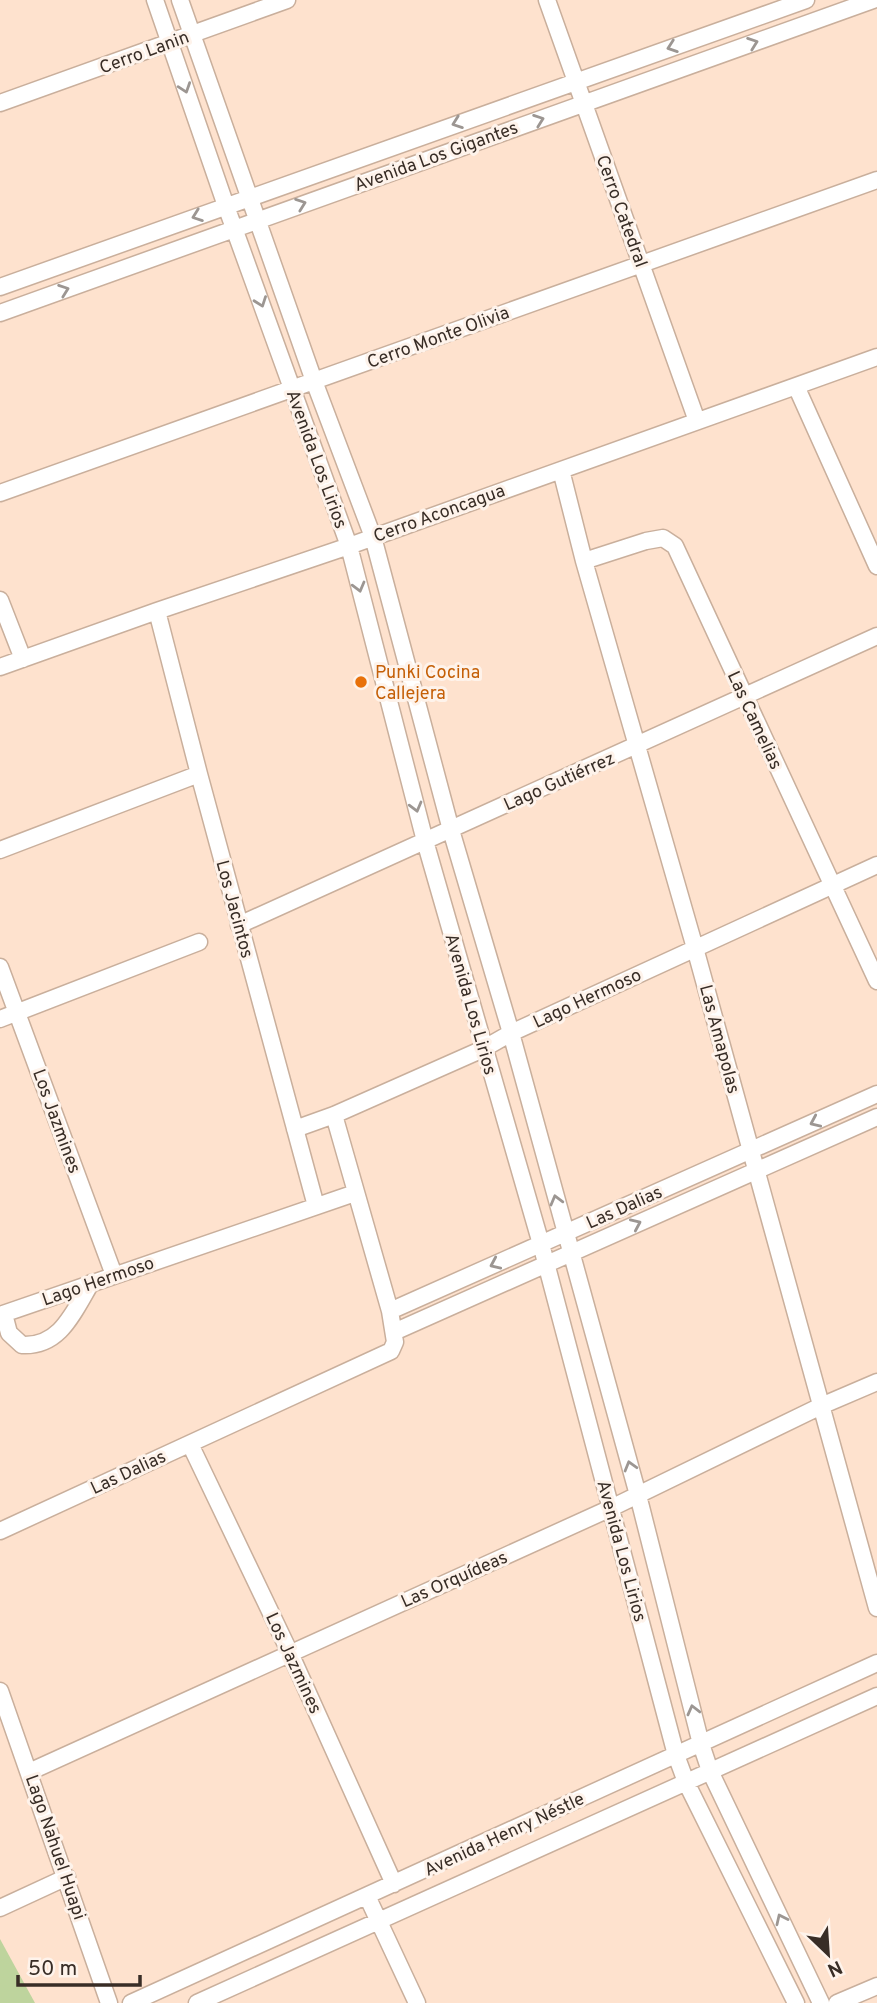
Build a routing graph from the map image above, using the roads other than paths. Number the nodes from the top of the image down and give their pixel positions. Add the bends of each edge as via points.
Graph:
1 (155, 0) edge
2 (180, 0) edge
3 (288, 0) edge
4 (547, 0) edge
5 (806, 0) edge
6 (873, 0) edge
7 (192, 34) junction
8 (169, 42) junction
9 (575, 80) junction
10 (0, 103) edge
11 (583, 104) junction
12 (877, 180) edge
13 (249, 198) junction
14 (226, 206) junction
15 (257, 220) junction
16 (234, 228) junction
17 (641, 265) junction
18 (0, 287) edge
19 (0, 313) edge
20 (877, 357) edge
21 (314, 381) junction
22 (796, 386) junction
23 (292, 389) junction
24 (697, 421) junction
25 (561, 470) junction
26 (0, 493) edge
27 (373, 537) junction
28 (349, 546) junction
29 (584, 561) junction
30 (877, 566) edge
31 (0, 600) edge
32 (157, 611) junction
33 (877, 636) edge
34 (23, 659) junction
35 (0, 667) edge
36 (744, 698) junction
37 (638, 746) junction
38 (199, 774) junction
39 (450, 830) junction
40 (425, 841) junction
41 (0, 850) edge
42 (877, 864) edge
43 (832, 885) junction
44 (239, 925) junction
45 (199, 942) dead end
46 (695, 948) junction
47 (0, 967) edge
48 (877, 981) edge
49 (17, 1013) junction
50 (0, 1019) edge
51 (511, 1034) junction
52 (483, 1049) junction
53 (877, 1094) edge
54 (334, 1115) junction
55 (877, 1117) edge
56 (295, 1129) junction
57 (750, 1151) junction
58 (755, 1171) junction
59 (355, 1193) junction
60 (316, 1206) junction
61 (565, 1233) junction
62 (541, 1244) junction
63 (570, 1254) junction
64 (546, 1264) junction
65 (114, 1275) junction
66 (91, 1283) junction
67 (390, 1311) junction
68 (2, 1315) edge
69 (394, 1332) junction
70 (877, 1382) edge
71 (821, 1406) junction
72 (190, 1444) junction
73 (638, 1495) junction
74 (611, 1508) junction
75 (0, 1531) edge
76 (877, 1608) edge
77 (290, 1653) junction
78 (877, 1663) edge
79 (0, 1691) edge
80 (877, 1696) edge
81 (701, 1744) junction
82 (676, 1755) junction
83 (710, 1771) junction
84 (29, 1772) junction
85 (686, 1782) junction
86 (66, 1877) junction
87 (394, 1884) junction
88 (367, 1896) junction
89 (0, 1908) edge
90 (379, 1921) junction
91 (877, 1986) edge
92 (109, 2003) edge
93 (131, 2003) edge
94 (197, 2003) edge
95 (417, 2003) edge
96 (796, 2003) edge
97 (821, 2003) edge
98 (837, 2003) edge

1 - 8 street, Avenida Los Lirios
2 - 7 street, Avenida Los Lirios
3 - 7 street, Cerro Lanin
4 - 9 street, Cerro Catedral
5 -> 9 street, Avenida Los Gigantes
11 -> 6 street, Avenida Los Gigantes
7 - 8 street, Cerro Lanin
7 - 13 street, Avenida Los Lirios
8 - 10 street, Cerro Lanin
8 -> 14 street, Avenida Los Lirios
9 - 11 street, Cerro Catedral
9 -> 13 street, Avenida Los Gigantes
15 -> 11 street, Avenida Los Gigantes
11 - 17 street, Cerro Catedral
12 - 17 street, Cerro Monte Olivia
13 - 14 street, Avenida Los Gigantes
13 - 15 street, Avenida Los Lirios
14 - 16 street, Avenida Los Lirios
14 -> 18 street, Avenida Los Gigantes
15 - 16 street, Avenida Los Gigantes
15 - 21 street, Avenida Los Lirios
19 -> 16 street, Avenida Los Gigantes
16 -> 23 street, Avenida Los Lirios
17 - 21 street, Cerro Monte Olivia
17 - 24 street, Cerro Catedral
20 - 22 street, Cerro Aconcagua
21 - 23 street, Cerro Monte Olivia
21 - 27 street, Avenida Los Lirios
22 - 24 street, Cerro Aconcagua
22 - 30 street
23 - 26 street, Cerro Monte Olivia
23 - 28 street, Avenida Los Lirios
24 - 25 street, Cerro Aconcagua
25 - 27 street, Cerro Aconcagua
25 - 29 street, Las Amapolas
27 - 28 street, Cerro Aconcagua
27 - 39 street, Avenida Los Lirios
28 - 32 street, Cerro Aconcagua
28 -> 40 street, Avenida Los Lirios
29 - 36 street, Las Camelias via 654,539 663,538 675,546
29 - 37 street, Las Amapolas
31 - 34 street
32 - 34 street, Cerro Aconcagua
32 - 38 street, Los Jacintos
33 - 36 street, Lago Gutiérrez
34 - 35 street, Cerro Aconcagua
36 - 37 street, Lago Gutiérrez
36 - 43 street, Las Camelias
37 - 39 street, Lago Gutiérrez
37 - 46 street, Las Amapolas
38 - 41 street
38 - 44 street, Los Jacintos
39 - 40 street, Lago Gutiérrez
39 - 51 street, Avenida Los Lirios
40 - 44 street, Lago Gutiérrez
40 - 52 street, Avenida Los Lirios
42 - 43 street, Lago Hermoso
43 - 46 street, Lago Hermoso
43 - 48 street, Las Camelias
44 - 56 street, Los Jacintos
45 - 49 street
46 - 51 street, Lago Hermoso
46 - 57 street, Las Amapolas
47 - 49 street, Los Jazmines
49 - 50 street
49 - 65 street, Los Jazmines
51 - 52 street, Lago Hermoso
61 -> 51 street, Avenida Los Lirios
52 - 54 street, Lago Hermoso
52 - 62 street, Avenida Los Lirios
53 -> 57 street, Las Dalias
54 - 56 street, Lago Hermoso
54 - 59 street
55 - 58 street, Las Dalias
56 - 60 street, Los Jacintos
57 - 58 street, Las Amapolas
57 - 61 street, Las Dalias
63 -> 58 street, Las Dalias
58 - 71 street, Las Amapolas
59 - 60 street, Lago Hermoso
59 - 67 street
60 - 65 street, Lago Hermoso
61 - 62 street, Las Dalias
61 - 63 street, Avenida Los Lirios
62 - 64 street, Avenida Los Lirios
62 -> 67 street, Las Dalias
63 - 64 street, Las Dalias
73 -> 63 street, Avenida Los Lirios
64 - 69 street, Las Dalias
64 - 74 street, Avenida Los Lirios
65 - 66 street, Lago Hermoso
66 - 68 street, Lago Hermoso
66 - 68 street via 68,1321 53,1338 37,1346 22,1345 9,1333
67 - 69 street
69 - 72 street, Las Dalias via 391,1351
70 - 71 street, Las Orquídeas
71 - 73 street, Las Orquídeas
71 - 76 street, Las Amapolas
72 - 75 street, Las Dalias
72 - 77 street, Los Jazmines
73 - 74 street, Las Orquídeas
81 -> 73 street, Avenida Los Lirios
74 - 77 street, Las Orquídeas
74 - 82 street, Avenida Los Lirios
77 - 84 street, Las Orquídeas
77 - 87 street, Los Jazmines
78 - 81 street, Avenida Henry Néstle
79 - 84 street, Lago Nahuel Huapi
80 - 83 street, Avenida Henry Néstle
81 - 82 street, Avenida Henry Néstle
81 - 83 street, Avenida Los Lirios
82 - 85 street, Avenida Los Lirios
82 - 87 street, Avenida Henry Néstle
83 - 85 street, Avenida Henry Néstle
97 -> 83 street, Avenida Los Lirios
84 - 86 street, Lago Nahuel Huapi
85 - 90 street, Avenida Henry Néstle
85 - 96 street, Avenida Los Lirios
86 - 89 street
86 - 92 street, Lago Nahuel Huapi
87 - 88 street, Avenida Henry Néstle
88 - 90 street
88 - 93 street, Avenida Henry Néstle
90 - 94 street, Avenida Henry Néstle
90 - 95 street
91 - 98 street

